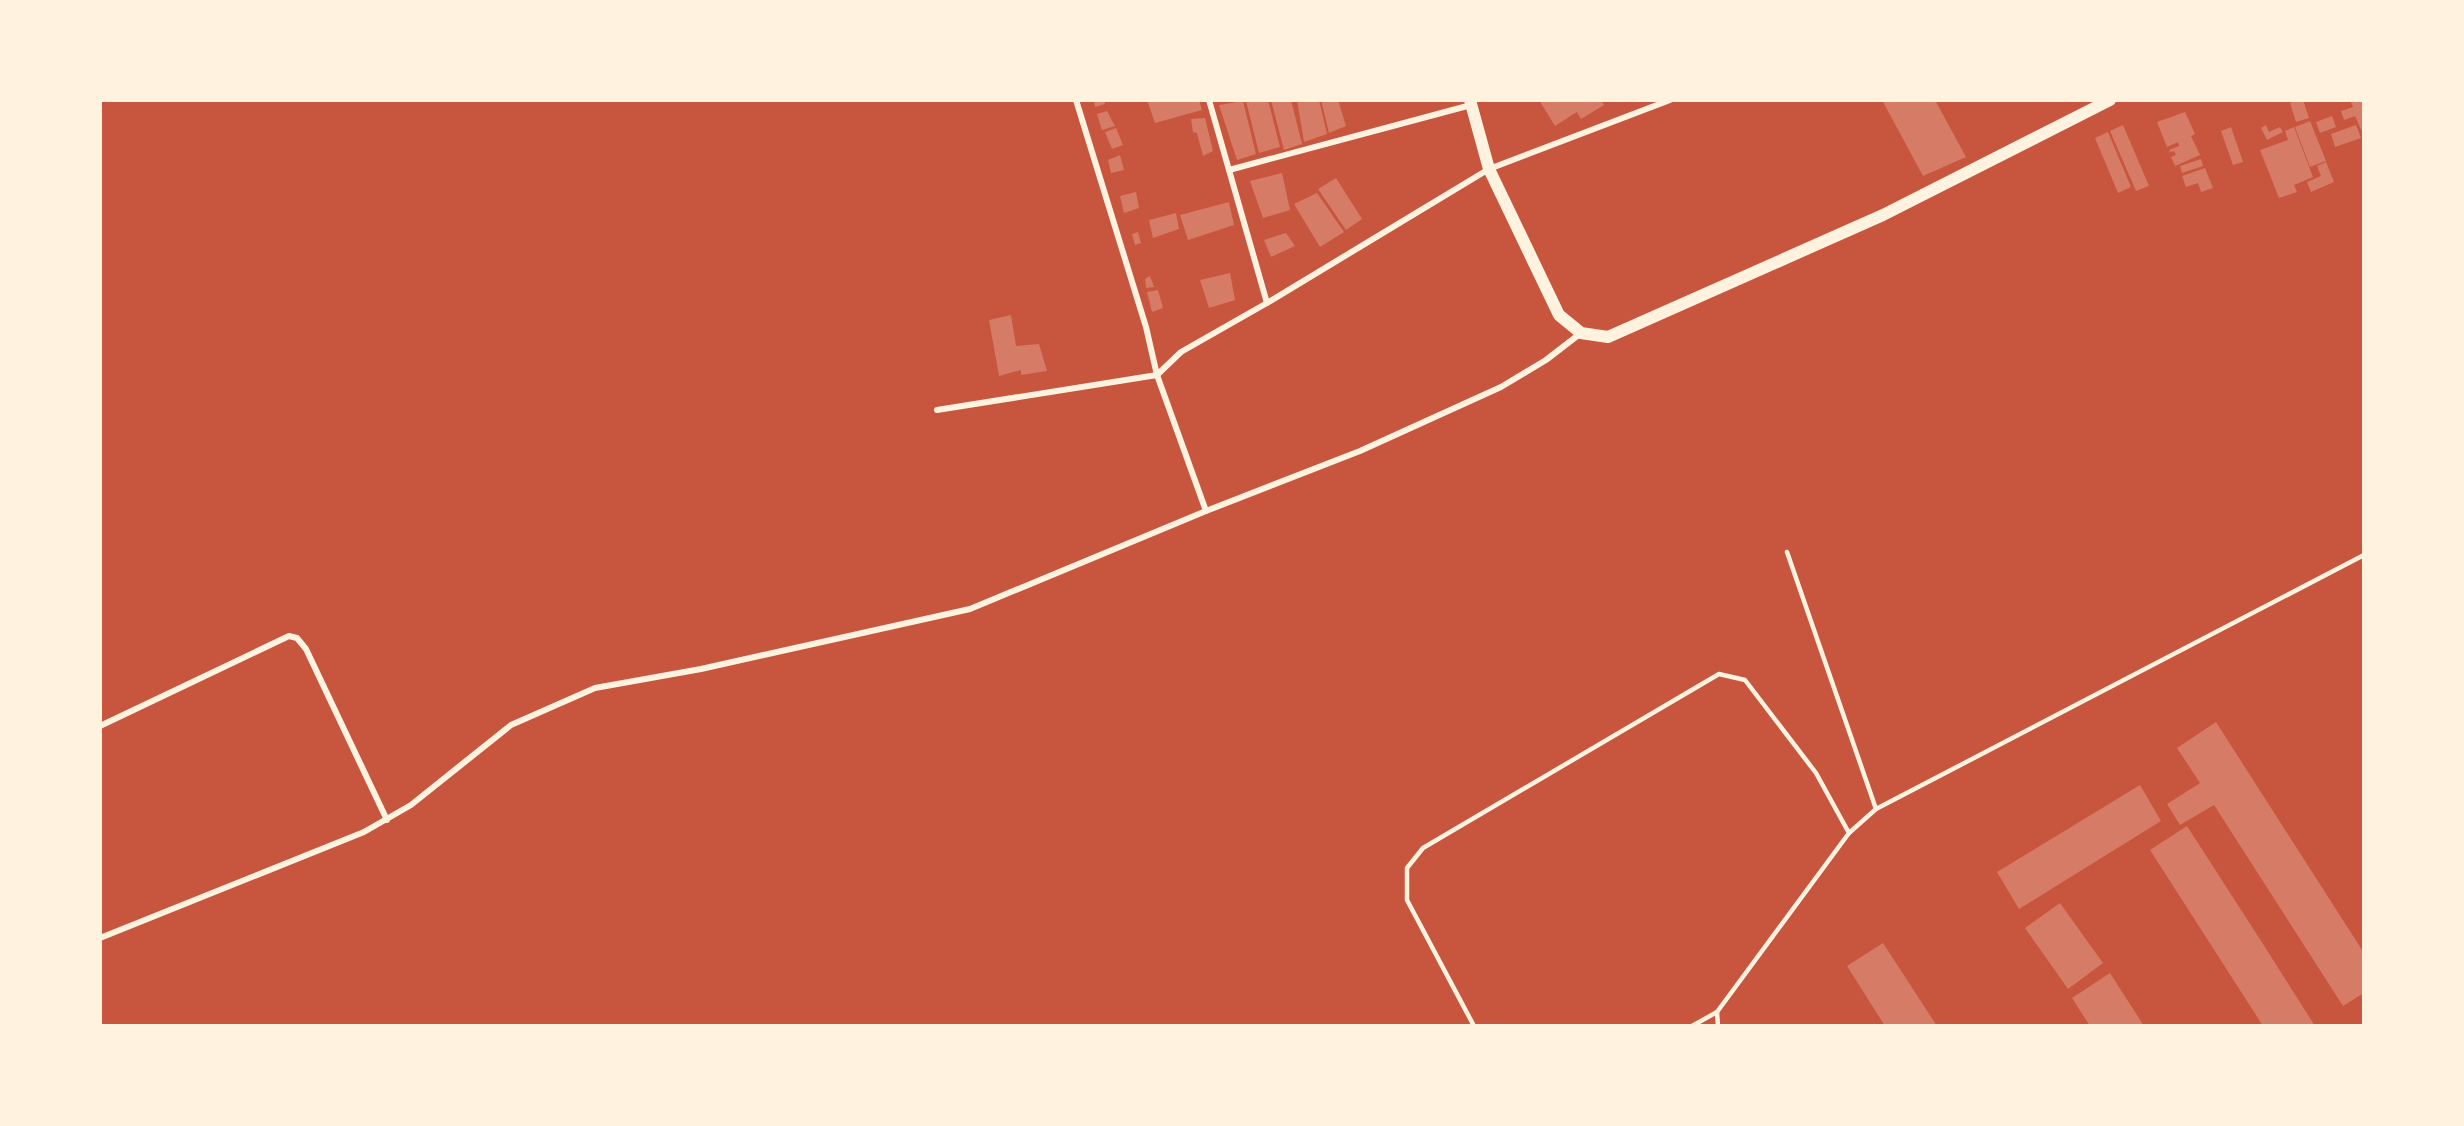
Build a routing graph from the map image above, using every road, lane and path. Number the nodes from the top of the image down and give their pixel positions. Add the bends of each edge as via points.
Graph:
1 (1076, 100) edge
2 (1209, 100) edge
3 (1670, 100) edge
4 (2110, 100) edge
5 (1471, 103) edge
6 (1490, 169) junction
7 (1229, 170) junction
8 (1267, 303) junction
9 (1581, 333) junction
10 (1157, 375) junction
11 (938, 410) dead end
12 (1206, 511) junction
13 (1787, 552) dead end
14 (2364, 555) edge
15 (100, 726) edge
16 (1875, 809) junction
17 (387, 820) junction
18 (1849, 833) junction
19 (100, 938) edge
20 (1718, 1012) junction
21 (1474, 1026) edge
22 (1692, 1026) edge
23 (1718, 1026) edge

1 - 10 street via 1146,327
2 - 7 street
3 - 6 street
4 - 9 main road via 1883,215 1608,337
5 - 6 main road
5 - 7 street
6 - 8 street
6 - 9 main road via 1559,315
7 - 8 street
8 - 10 street via 1181,352
9 - 12 street via 1501,387 1360,451
10 - 11 street
10 - 12 street
12 - 17 street via 970,609 701,669 595,688 512,725
13 - 16 lane
14 - 16 lane
15 - 17 street via 289,636 297,638 306,649
16 - 18 lane
17 - 19 street
18 - 20 lane
18 - 21 lane via 1816,773 1745,680 1719,674 1423,848 1407,868 1407,900
20 - 22 lane
20 - 23 lane

